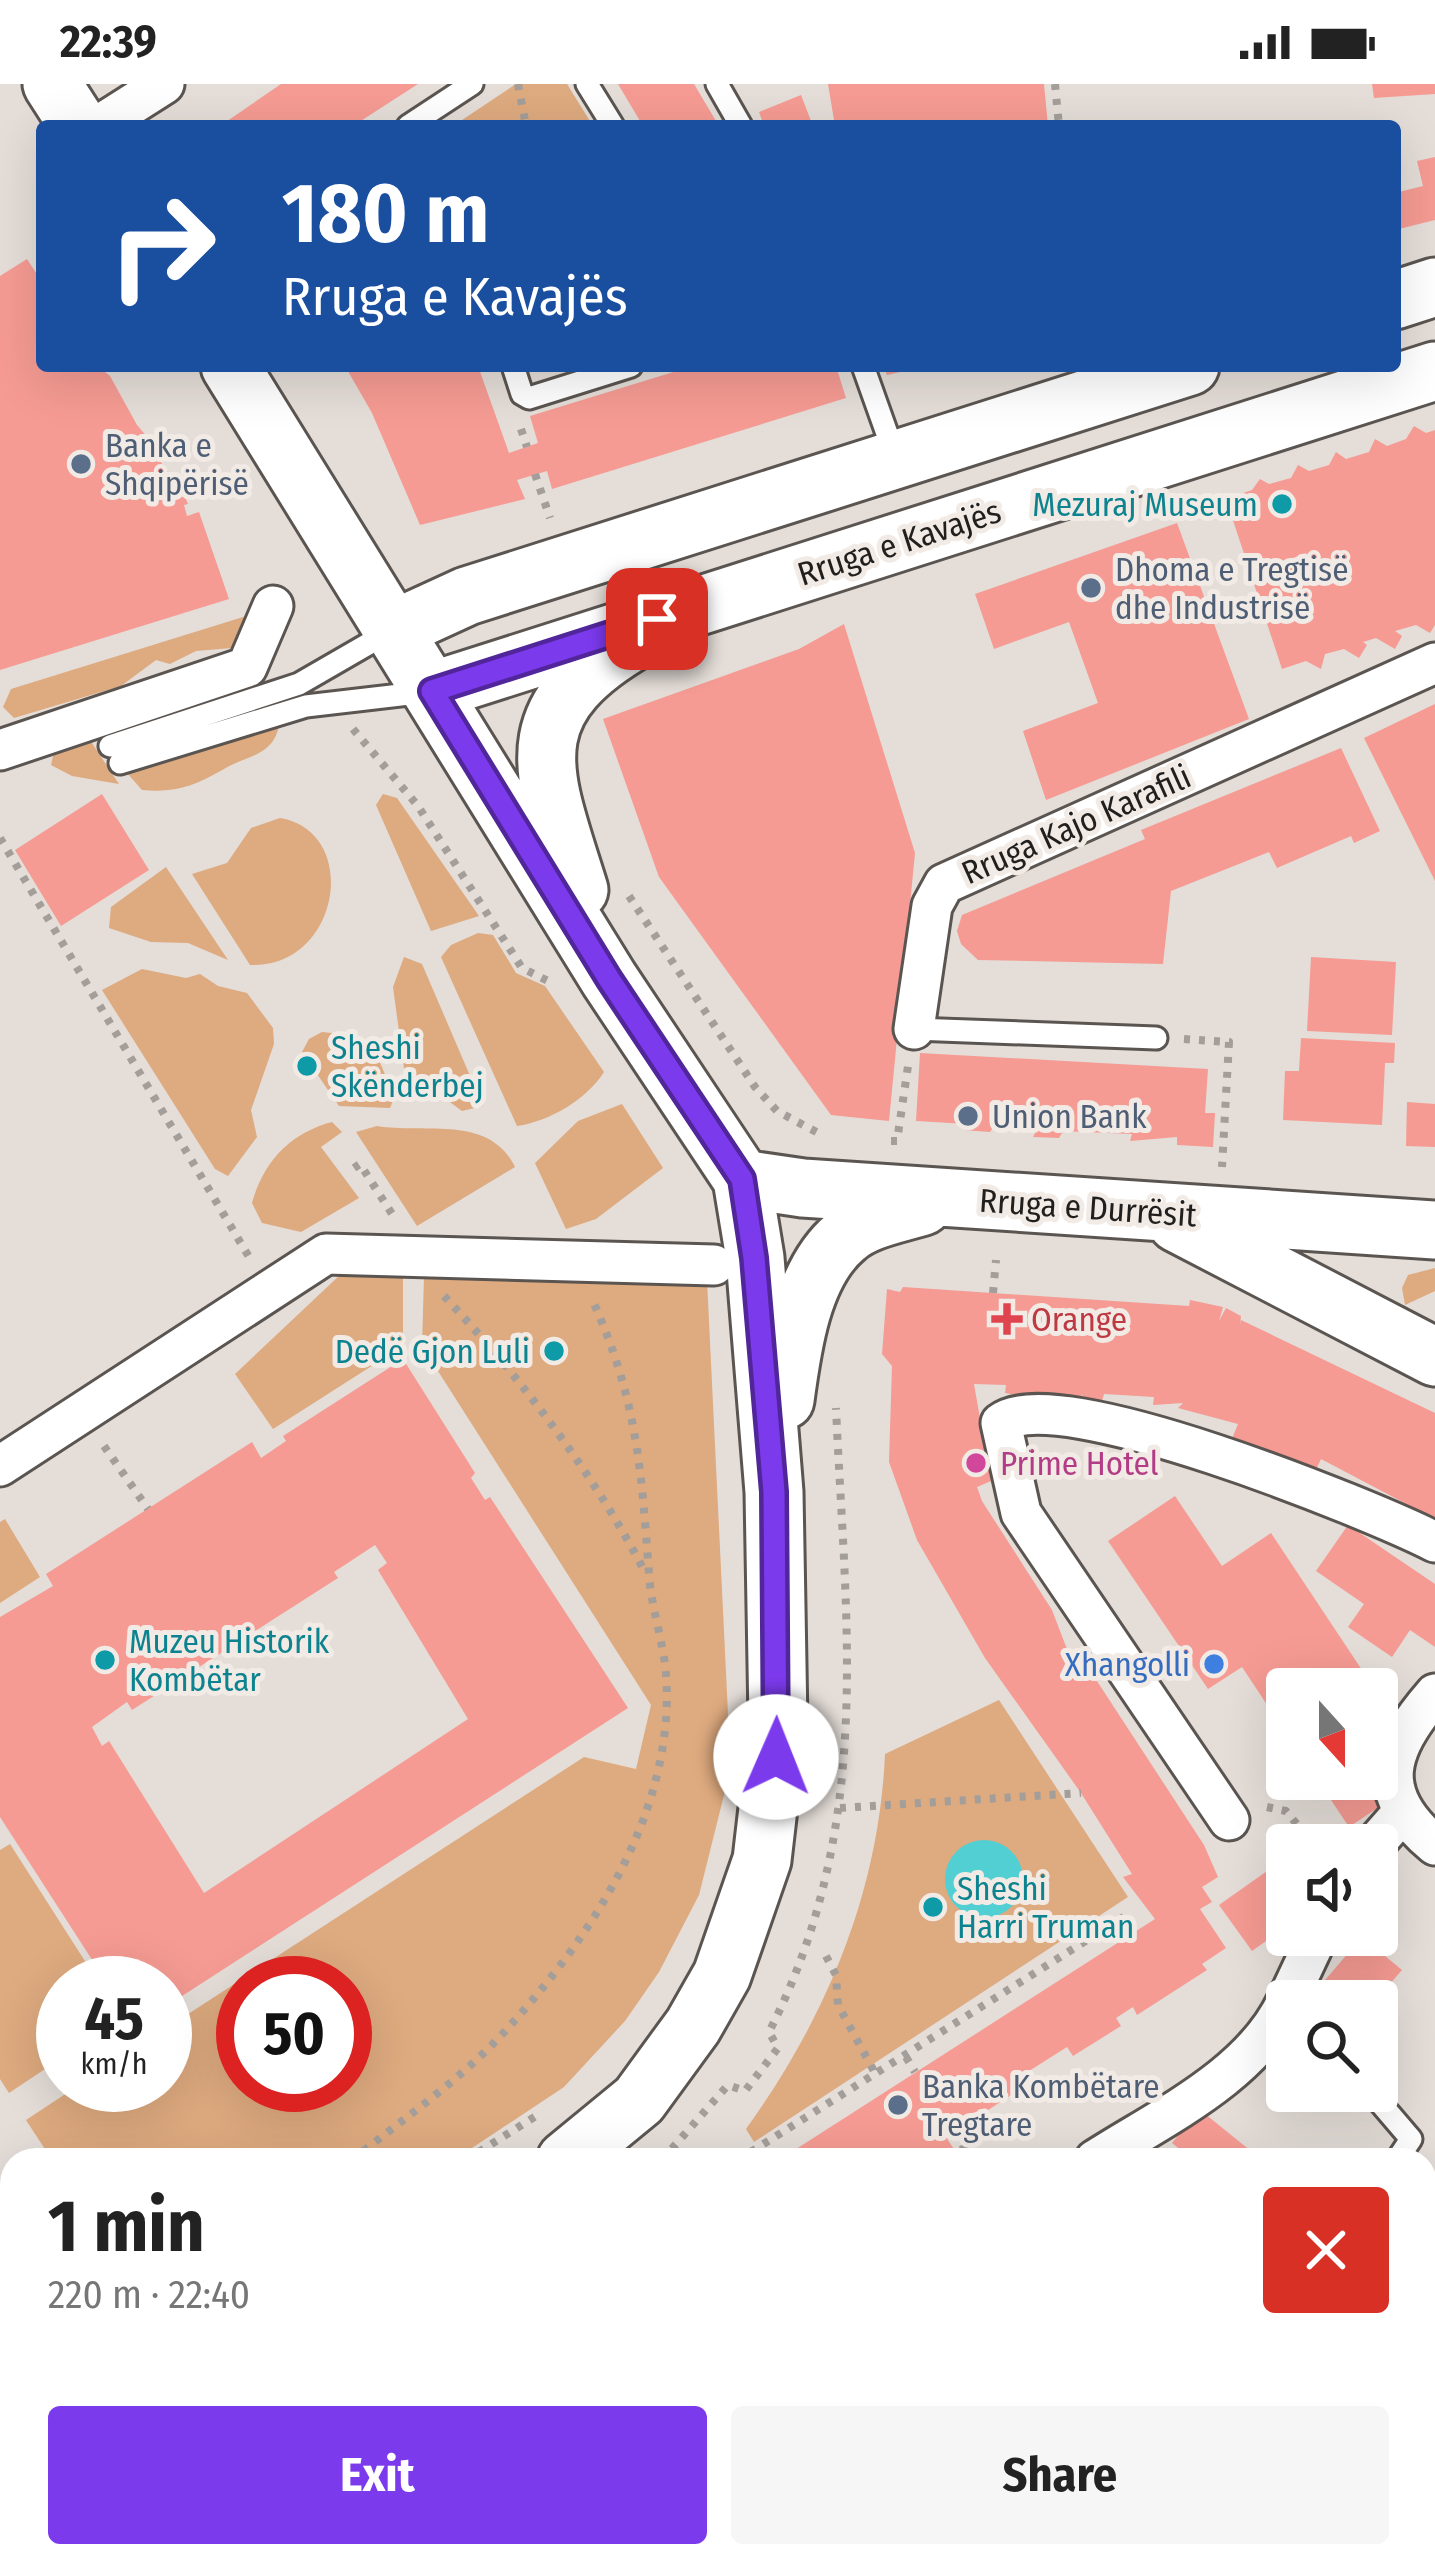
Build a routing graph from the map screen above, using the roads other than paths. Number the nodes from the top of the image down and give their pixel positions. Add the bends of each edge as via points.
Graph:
1 (52, 84) edge
2 (164, 84) edge
3 (472, 84) edge
4 (587, 84) edge
5 (716, 84) edge
6 (75, 120) edge
7 (107, 120) edge
8 (417, 120) edge
9 (610, 120) edge
10 (737, 120) edge
11 (1435, 287) edge
12 (1401, 298) edge
13 (1435, 371) edge
14 (234, 372) edge
15 (514, 372) edge
16 (612, 372) edge
17 (865, 372) edge
18 (1171, 372) edge
19 (896, 460) junction
20 (273, 606) dead end
21 (692, 607) junction
22 (412, 657) junction
23 (1435, 663) edge
24 (0, 750) edge
25 (585, 988) junction
26 (914, 1029) joint
27 (1156, 1038) road end
28 (742, 1179) junction
29 (950, 1198) junction
30 (1157, 1212) junction
31 (1425, 1230) edge
32 (714, 1265) dead end
33 (1372, 1324) junction
34 (1435, 1357) edge
35 (0, 1466) edge
36 (774, 1492) junction
37 (1435, 1541) edge
38 (1435, 1694) edge
39 (1403, 1812) junction
40 (1229, 1820) road end
41 (1392, 1824) edge
42 (1435, 1845) edge
43 (1266, 2032) edge
44 (1390, 2112) edge
45 (583, 2148) edge
46 (1113, 2148) edge
47 (1406, 2148) edge

1 - 6 main road
2 - 7 street
3 - 8 lane
4 - 9 lane
5 - 10 lane
11 - 12 main road
13 - 21 main road, Rruga e Kavajës
14 - 22 main road
15 - 16 lane via 530,398
17 - 19 lane
18 - 19 main road
19 - 22 main road via 467,596
20 - 24 street via 248,667
21 - 22 main road, Rruga e Kavajës
21 - 25 main road via 612,653 581,682 553,716 544,746
22 - 22 lane via 299,684 115,754 306,706
22 - 25 main road
23 - 26 street, Rruga Kajo Karafili via 944,884 932,906
25 - 28 main road
26 - 27 lane
28 - 29 main road, Rruga e Durrësit
28 - 36 main road
29 - 30 main road, Rruga e Durrësit
29 - 36 main road via 862,1226 827,1259 803,1307
30 - 31 main road, Rruga e Durrësit
30 - 33 main road
31 - 33 main road via 1386,1234 1356,1260 1358,1296
32 - 35 street via 340,1251 314,1259
33 - 34 main road
36 - 45 main road via 773,1792 744,1922 722,1975 663,2070
37 - 40 street via 1121,1426 1024,1411 1001,1423 1021,1514
38 - 39 street via 1397,1745 1394,1790
39 - 41 street
39 - 42 street
43 - 46 street via 1250,2054
44 - 47 lane via 1412,2140

